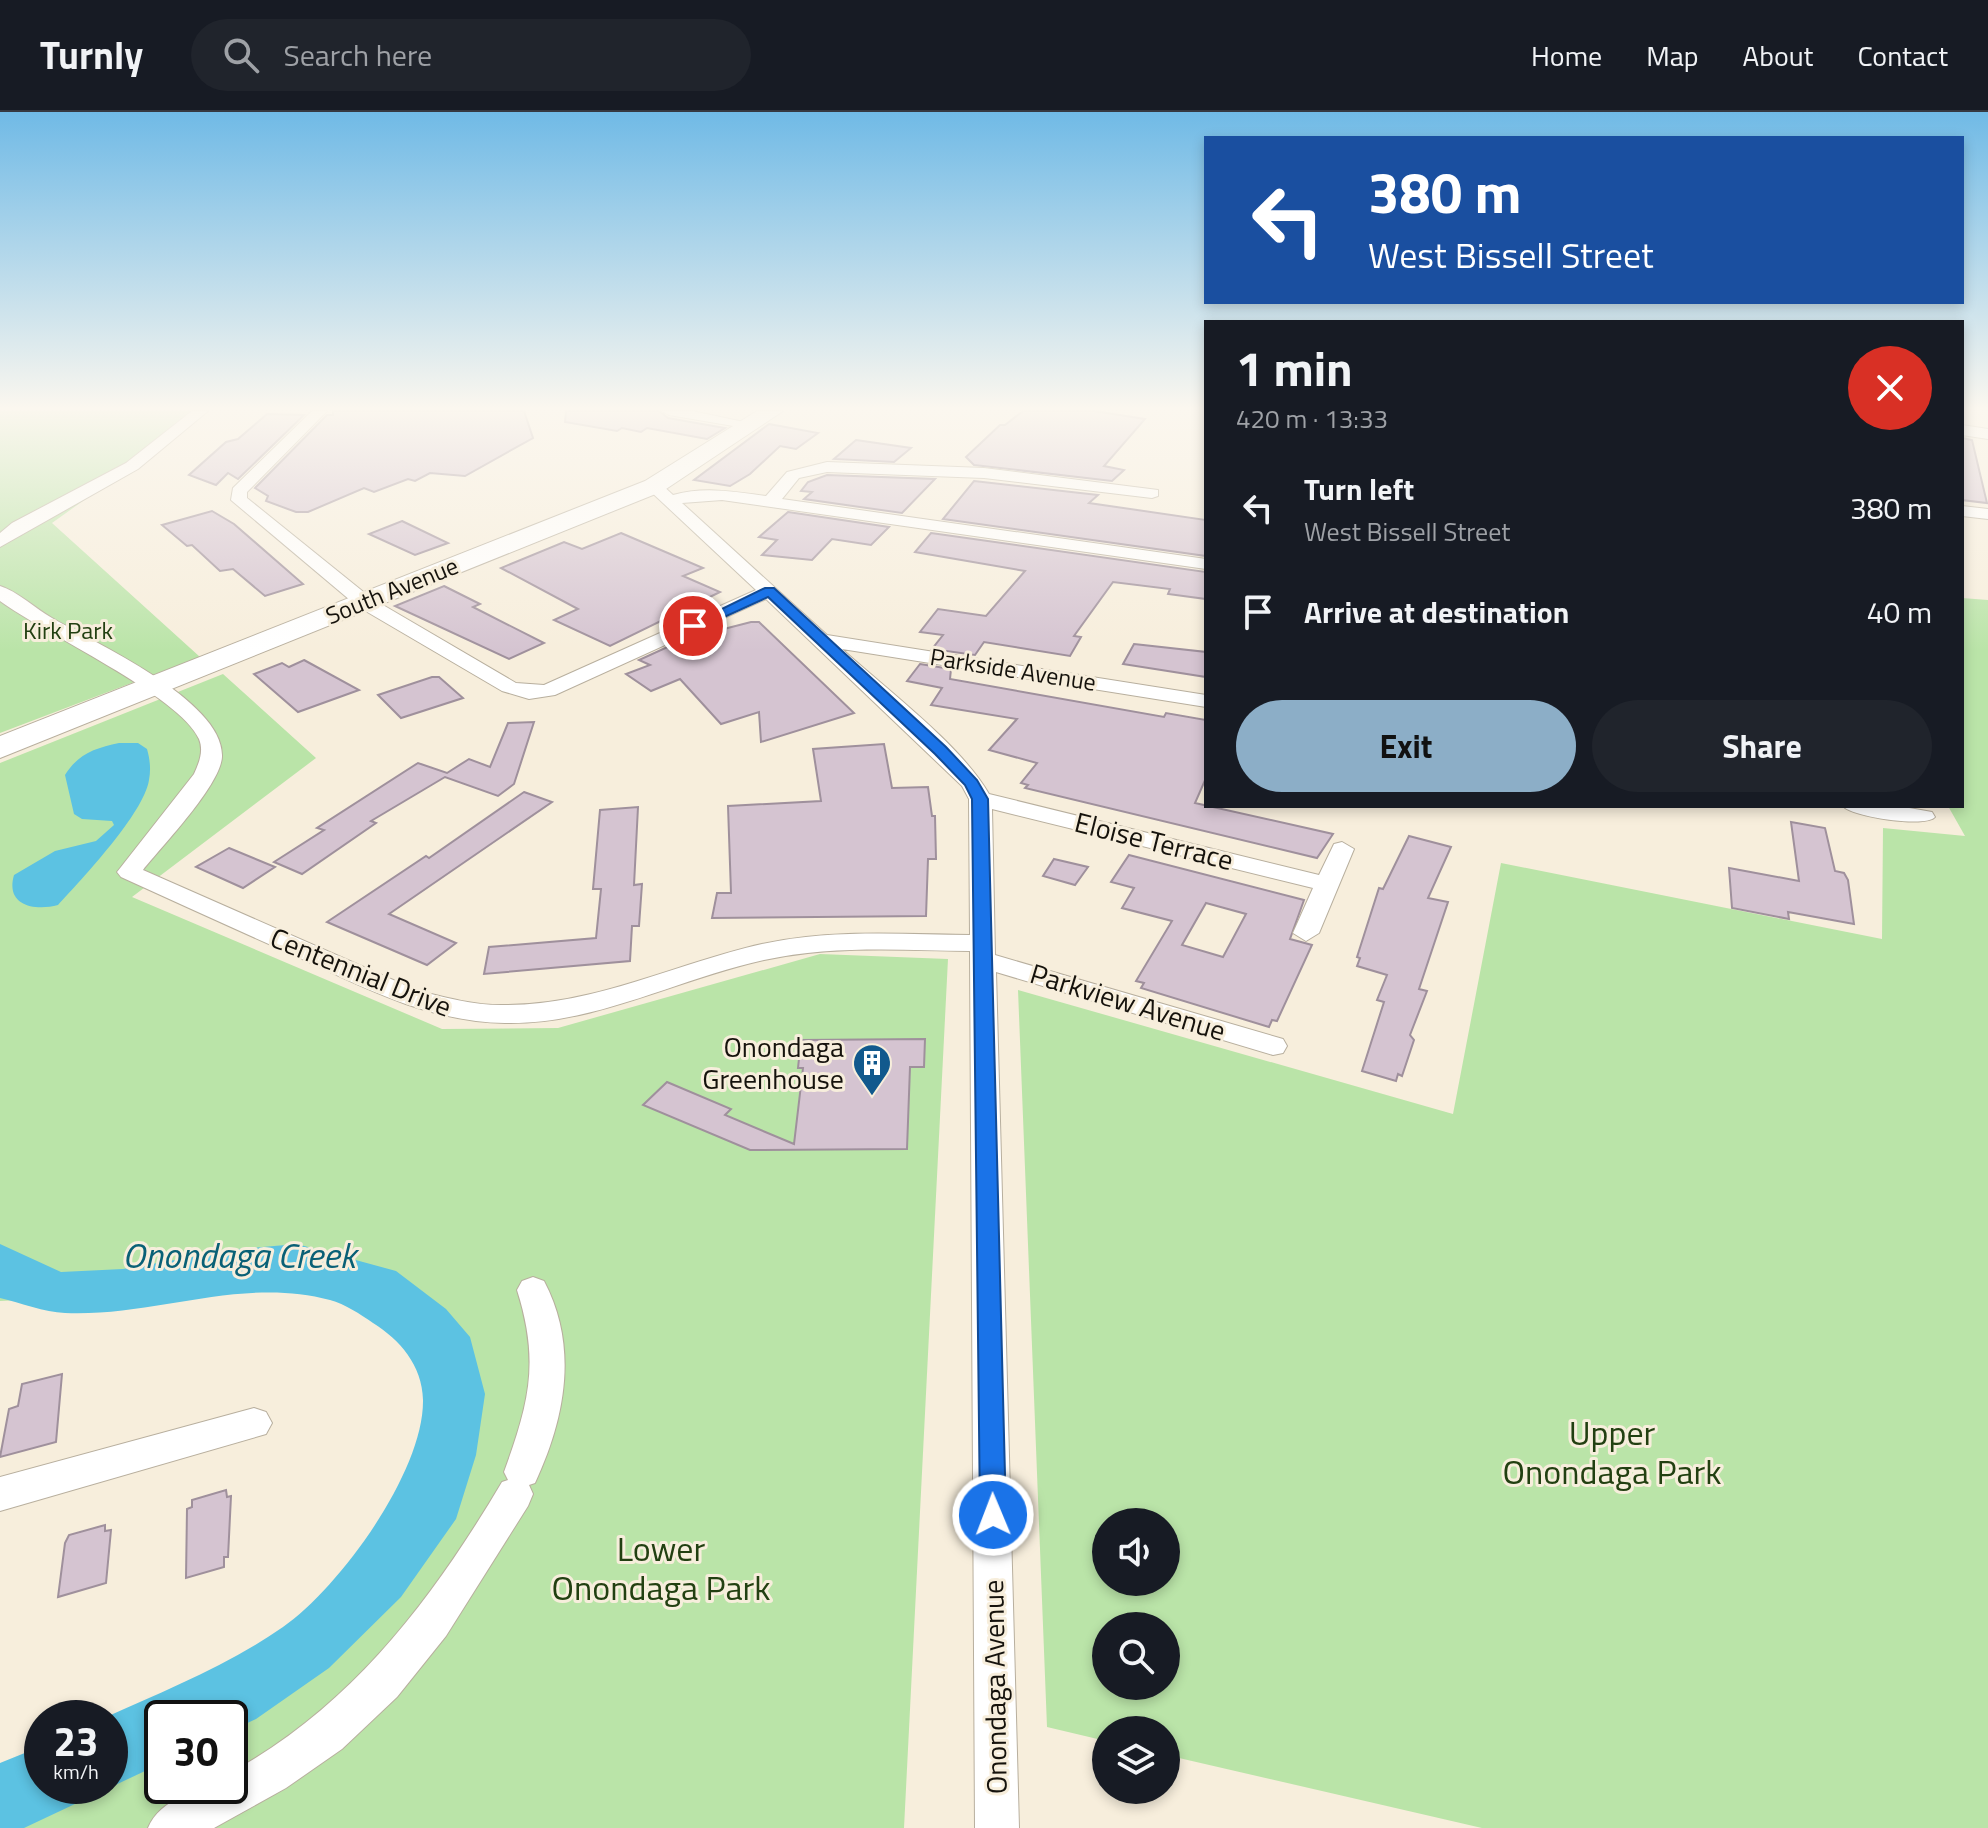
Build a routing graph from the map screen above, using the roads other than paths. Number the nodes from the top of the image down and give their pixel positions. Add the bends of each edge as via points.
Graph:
1 (85, 491) edge
2 (239, 491) edge
3 (666, 491) edge
4 (779, 491) edge
5 (1136, 491) edge
6 (1152, 493) dead end
7 (662, 494) junction
8 (770, 502) junction
9 (1964, 511) edge
10 (1988, 514) edge
11 (0, 542) edge
12 (1204, 564) edge
13 (769, 591) junction
14 (0, 592) edge
15 (364, 602) junction
16 (820, 640) junction
17 (152, 686) junction
18 (1204, 701) edge
19 (0, 748) edge
20 (980, 799) junction
21 (1867, 808) edge
22 (1924, 817) dead end
23 (1342, 849) dead end
24 (1328, 884) junction
25 (1306, 933) dead end
26 (983, 951) junction
27 (1273, 1046) dead end
28 (533, 1290) dead end
29 (254, 1423) dead end
30 (0, 1494) edge
31 (170, 1828) edge
32 (997, 1828) edge

1 - 11 street
2 - 15 street via 239,500
3 - 7 main road, South Avenue
4 - 8 street
5 - 6 street
7 - 8 street
7 - 13 street
7 - 15 main road, South Avenue
8 - 12 street
9 - 10 street
13 - 15 street via 539,693 509,687
13 - 16 street
14 - 17 street
15 - 17 main road, South Avenue
16 - 18 street, Parkside Avenue
16 - 20 street via 940,750
17 - 19 main road, South Avenue
17 - 26 street, Centennial Drive via 194,717 215,746 194,790 129,872 450,1012 531,1016 580,1007 765,952 851,944
20 - 24 street, Eloise Terrace
20 - 26 street, Onondaga Avenue
21 - 22 street
23 - 24 street
24 - 25 street
26 - 27 street, Parkview Avenue
26 - 32 street, Onondaga Avenue
28 - 31 street via 547,1326 551,1363 545,1406 518,1483 458,1588 329,1733 262,1779
29 - 30 street

